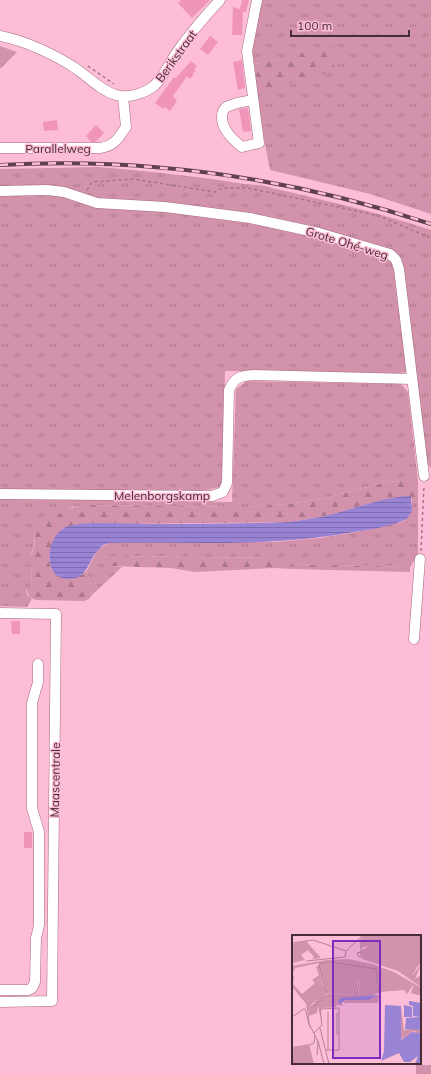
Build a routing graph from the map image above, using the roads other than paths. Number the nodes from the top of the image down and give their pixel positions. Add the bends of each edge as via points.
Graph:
1 (220, 0) edge
2 (257, 0) edge
3 (0, 36) edge
4 (124, 97) junction
5 (254, 100) junction
6 (0, 148) edge
7 (0, 191) edge
8 (412, 379) junction
9 (424, 476) road end
10 (0, 494) edge
11 (420, 559) road end
12 (0, 613) edge
13 (414, 639) dead end
14 (38, 664) dead end
15 (0, 990) edge
16 (0, 1002) edge

1 - 4 street, Berikstraat via 178,51 156,84 146,92
2 - 5 street via 247,51
3 - 4 street via 49,53 107,91
4 - 6 street, Parallelweg via 126,127 110,146
5 - 5 street via 259,144 242,147 231,138 222,115 226,107
7 - 8 street, Grote Ohé-weg via 47,190 64,192 97,203 165,207 250,218 318,233 390,254 396,260 399,270
8 - 9 street, Grote Ohé-weg
8 - 10 street, Melenborgskamp via 241,376 233,382 229,390 227,484 223,492 212,496
11 - 13 street
12 - 16 street, Maascentrale via 56,614 52,1001
14 - 15 street via 38,682 32,702 32,808 39,832 39,925 36,938 35,982 28,990

